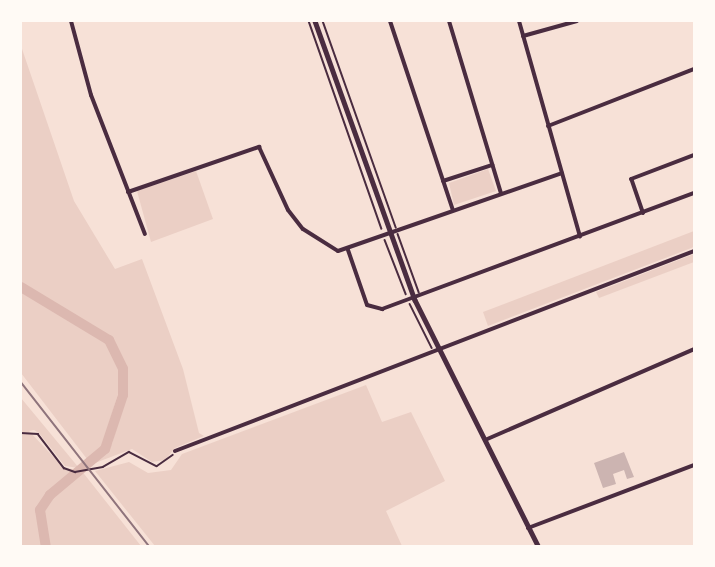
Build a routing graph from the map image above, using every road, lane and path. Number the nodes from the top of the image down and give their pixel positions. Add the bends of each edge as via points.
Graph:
1 (71, 21) edge
2 (309, 21) edge
3 (315, 21) edge
4 (323, 21) edge
5 (390, 21) edge
6 (449, 21) edge
7 (519, 21) edge
8 (578, 21) edge
9 (523, 36) junction
10 (694, 69) edge
11 (548, 126) junction
12 (694, 155) edge
13 (492, 165) junction
14 (562, 174) junction
15 (443, 181) junction
16 (128, 192) junction
17 (501, 193) junction
18 (694, 193) edge
19 (453, 210) junction
20 (643, 213) junction
21 (397, 230) junction
22 (387, 233) junction
23 (144, 234) dead end
24 (580, 237) junction
25 (348, 250) junction
26 (694, 251) edge
27 (421, 298) junction
28 (412, 301) junction
29 (694, 349) edge
30 (436, 351) junction
31 (21, 433) edge
32 (484, 440) junction
33 (175, 451) joint
34 (694, 465) edge
35 (528, 528) junction
36 (537, 546) edge

1 - 16 street via 91,95
2 - 22 path
3 - 22 street
4 - 21 path
5 - 15 street
6 - 13 street
7 - 9 street
8 - 9 street
9 - 11 street
10 - 11 street
11 - 14 street
12 - 20 street via 631,179
13 - 15 street
13 - 17 street
14 - 17 street
14 - 24 street
15 - 19 street
16 - 23 street
16 - 25 street via 256,146 303,229 329,248
17 - 19 street
18 - 20 street
19 - 21 street
20 - 24 street
21 - 22 street
21 - 27 path
22 - 25 street
22 - 28 street
22 - 28 path
24 - 27 street
25 - 28 street via 367,305 375,310
26 - 30 street
27 - 28 street
28 - 30 street
28 - 30 path
29 - 32 street
30 - 32 street
30 - 33 street
31 - 33 path via 38,434 64,468 75,472 93,465 103,467 135,452 149,464 163,466
32 - 35 street
34 - 35 street
35 - 36 street

